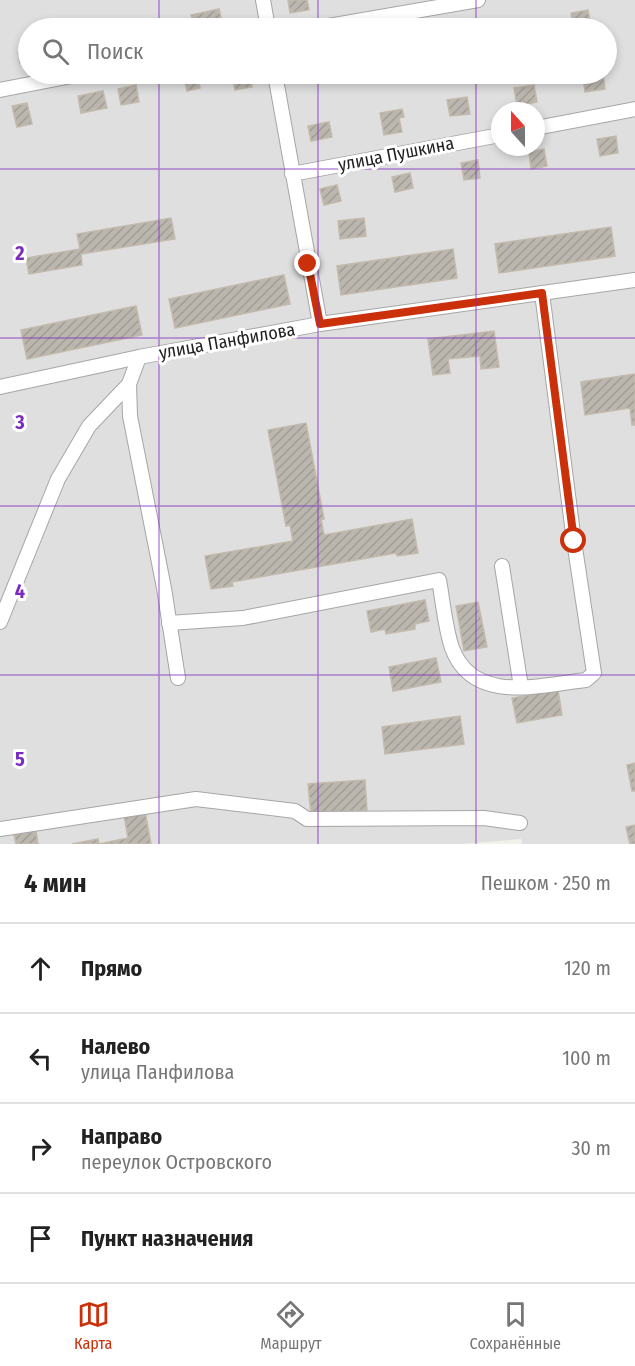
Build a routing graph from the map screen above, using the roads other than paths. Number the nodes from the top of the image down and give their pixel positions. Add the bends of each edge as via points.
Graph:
1 (263, 0) edge
2 (478, 0) edge
3 (266, 18) edge
4 (374, 18) edge
5 (31, 84) edge
6 (277, 84) edge
7 (0, 90) edge
8 (635, 109) edge
9 (545, 126) edge
10 (491, 137) edge
11 (292, 174) junction
12 (635, 280) edge
13 (542, 293) junction
14 (320, 324) junction
15 (139, 357) junction
16 (129, 384) junction
17 (0, 387) edge
18 (502, 566) dead end
19 (0, 622) edge
20 (169, 623) junction
21 (178, 678) dead end
22 (520, 687) junction
23 (520, 823) dead end
24 (0, 829) edge

1 - 3 street
2 - 4 street
5 - 7 street
6 - 11 street
8 - 9 street
10 - 11 street, улица Пушкина
11 - 14 street
12 - 13 street, улица Панфилова
13 - 14 street, улица Панфилова
13 - 22 street via 594,673 586,680
14 - 15 street, улица Панфилова
15 - 16 street
15 - 17 street, улица Панфилова
16 - 19 street via 89,426 58,479
16 - 20 street via 130,416
18 - 22 street
20 - 21 street
20 - 22 street via 243,618 439,580 453,648 464,667 480,683 505,689
23 - 24 street via 484,818 307,819 295,811 196,799

